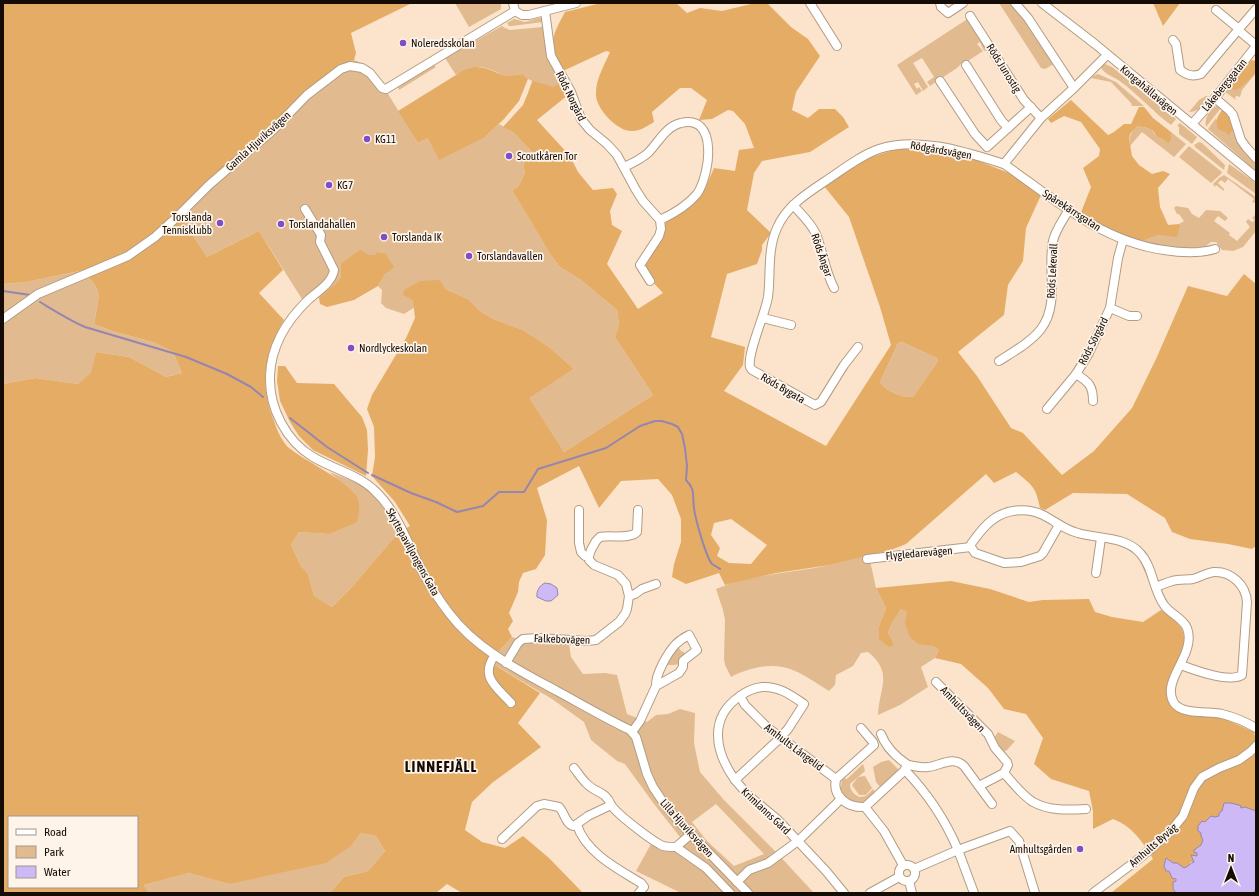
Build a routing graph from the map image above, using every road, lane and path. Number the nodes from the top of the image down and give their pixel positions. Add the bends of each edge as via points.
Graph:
1 (513, 3) edge
2 (576, 3) edge
3 (810, 3) edge
4 (940, 3) edge
5 (963, 3) edge
6 (1015, 3) edge
7 (1042, 3) edge
8 (1256, 9) edge
9 (545, 10) junction
10 (1216, 10) dead end
11 (515, 11) junction
12 (970, 16) dead end
13 (1239, 30) junction
14 (1173, 40) dead end
15 (1256, 45) edge
16 (837, 46) dead end
17 (1107, 55) junction
18 (966, 65) dead end
19 (940, 81) dead end
20 (1074, 88) junction
21 (1215, 98) junction
22 (1030, 107) junction
23 (1041, 118) junction
24 (1192, 124) junction
25 (1008, 128) junction
26 (1256, 158) edge
27 (1004, 164) junction
28 (624, 167) junction
29 (1256, 177) edge
30 (793, 205) junction
31 (305, 209) dead end
32 (1068, 211) junction
33 (660, 220) junction
34 (1123, 240) junction
35 (1215, 249) dead end
36 (650, 281) dead end
37 (834, 288) dead end
38 (1110, 308) junction
39 (1137, 316) dead end
40 (763, 318) junction
41 (3, 319) edge
42 (791, 325) dead end
43 (858, 346) dead end
44 (999, 361) dead end
45 (750, 367) joint
46 (1076, 374) junction
47 (1093, 402) dead end
48 (1047, 409) dead end
49 (579, 510) dead end
50 (638, 510) dead end
51 (1059, 525) junction
52 (1101, 538) junction
53 (971, 547) junction
54 (589, 556) junction
55 (867, 559) dead end
56 (1096, 573) dead end
57 (656, 584) dead end
58 (1156, 587) junction
59 (629, 596) junction
60 (495, 655) junction
61 (506, 663) junction
62 (1181, 665) junction
63 (936, 682) dead end
64 (656, 686) junction
65 (737, 697) junction
66 (511, 702) dead end
67 (861, 728) dead end
68 (1256, 728) edge
69 (632, 732) junction
70 (881, 734) dead end
71 (778, 739) junction
72 (1256, 746) edge
73 (907, 767) junction
74 (574, 768) dead end
75 (1004, 773) junction
76 (836, 779) junction
77 (735, 780) junction
78 (979, 786) junction
79 (841, 799) junction
80 (992, 804) dead end
81 (611, 805) junction
82 (864, 807) junction
83 (1086, 809) dead end
84 (578, 825) junction
85 (691, 834) junction
86 (502, 839) dead end
87 (798, 842) junction
88 (676, 847) junction
89 (958, 850) junction
90 (903, 866) junction
91 (914, 869) junction
92 (899, 876) junction
93 (909, 881) junction
94 (737, 882) junction
95 (639, 893) edge
96 (730, 893) edge
97 (748, 893) edge
98 (844, 893) edge
99 (870, 893) edge
100 (912, 893) edge
101 (974, 893) edge
102 (1035, 893) edge
103 (1093, 893) edge

1 - 11 street
2 - 9 street
3 - 16 street
4 - 5 street via 948,13
6 - 20 street via 1028,18
7 - 17 street, Kongahällavägen
8 - 13 street
9 - 11 street via 529,15
9 - 28 street, Röds Norgård via 551,56 571,92 581,119 614,151
10 - 13 street
11 - 41 street, Gamla Hjuviksvägen via 386,89 362,68 350,66 341,69 307,96 273,130 209,184 146,244 128,256 38,294
12 - 22 street, Röds Junostig
13 - 14 street via 1201,74 1196,76 1180,70 1176,44
13 - 15 street
15 - 21 street, Låkebergsgatan
17 - 20 street
17 - 24 street, Kongahällavägen
18 - 25 street via 1000,120
19 - 25 street via 975,134 987,147
20 - 23 street
21 - 24 street, Låkebergsgatan
21 - 26 street via 1233,115 1241,140
22 - 23 street, Röds Junostig
22 - 25 street
23 - 27 street
24 - 29 street, Kongahällavägen
27 - 30 street, Rödgårdsvägen via 919,144 896,145 859,159
27 - 32 street, Spårekärrsgatan
28 - 33 street, Röds Norgård via 643,201
28 - 33 street via 639,160 677,124 695,124 706,133 709,149 707,172 697,193 690,201
30 - 37 street, Röds Ängar via 817,236
30 - 40 street, Rödgårdsvägen via 779,222 774,234 768,296
31 - 60 street, Skyttepaviljongens Gata via 321,235 320,242 334,270 332,278 291,319 273,354 271,396 276,412 288,433 303,450 356,477 374,490 402,528 422,571 449,613 477,642
32 - 34 street, Spårekärrsgatan
32 - 44 street, Röds Lekevall via 1053,239 1051,298 1045,322 1029,340
33 - 36 street via 659,236 640,265
34 - 35 street, Spårekärrsgatan via 1156,249 1192,253
34 - 38 street, Röds Sörgård
38 - 39 street, Röds Sörgård via 1129,316
38 - 46 street, Röds Sörgård
40 - 42 street
40 - 45 street, Rödgårdsvägen via 750,359
43 - 45 street, Röds Bygata via 821,402 815,405
46 - 47 street, Röds Sörgård via 1092,388
46 - 48 street, Röds Sörgård
49 - 54 street via 579,543 581,552
50 - 54 street via 635,535 600,537
51 - 52 street via 1077,533
51 - 53 street via 1033,512 1008,512 986,526
51 - 53 street via 1040,556 1021,562 1004,563 976,553
52 - 56 street
52 - 58 street via 1126,543 1141,553
53 - 55 street, Flygledarevägen
54 - 59 street via 594,566 623,579
57 - 59 street
58 - 62 street via 1164,606 1187,627 1189,644
58 - 62 street via 1177,580 1220,572 1233,577 1246,592 1242,675 1216,675
59 - 61 street, Falkebovägen via 625,614 600,639 523,639
60 - 61 street, Skyttepaviljongens Gata
60 - 66 street via 489,663 491,681
61 - 69 street, Skyttepaviljongens Gata
62 - 68 street via 1170,688 1177,707 1190,711 1214,712
63 - 75 street, Amhultsvägen via 988,734 995,748 1007,762
64 - 64 street via 679,673 683,668 683,661 697,650 689,634 675,645 664,662
64 - 69 street via 640,721
65 - 71 street, Amhults Långelid
65 - 71 street via 752,688 769,686 782,690 804,704 788,729
65 - 77 street, Krimlanns Gård via 722,714 718,739 725,764
67 - 76 street via 874,745
69 - 85 street, Lilla Hjuviksvägen via 637,739 653,787
70 - 73 street via 887,747
71 - 76 street, Amhults Långelid
71 - 77 street
72 - 103 street, Amhults Byväg via 1239,760 1202,777 1194,788 1183,816 1170,832
73 - 78 street via 929,767 948,761 958,761
73 - 82 street
73 - 89 street via 935,805
74 - 81 street via 591,788 606,796
75 - 78 street
75 - 83 street via 1027,797 1040,805 1059,809
76 - 79 street via 836,791
77 - 87 street, Krimlanns Gård via 748,795 777,818
78 - 80 street
79 - 82 street via 848,805
79 - 87 street
81 - 84 street via 588,816
81 - 88 street via 620,815 658,843 666,847
82 - 90 street via 884,831
84 - 86 street via 570,825 559,806 540,805 533,808
84 - 95 street via 584,839 594,850 641,883 644,888
85 - 88 street
85 - 94 street, Lilla Hjuviksvägen
87 - 94 street via 768,863 749,870
87 - 98 street, Krimlanns Gård
88 - 96 street via 706,868
89 - 91 street
89 - 101 street
89 - 102 street via 1010,831 1021,846
90 - 91 street via 909,865
90 - 92 street
91 - 93 street via 914,877
92 - 93 street
92 - 99 street
93 - 100 street
94 - 97 street, Lilla Hjuviksvägen

